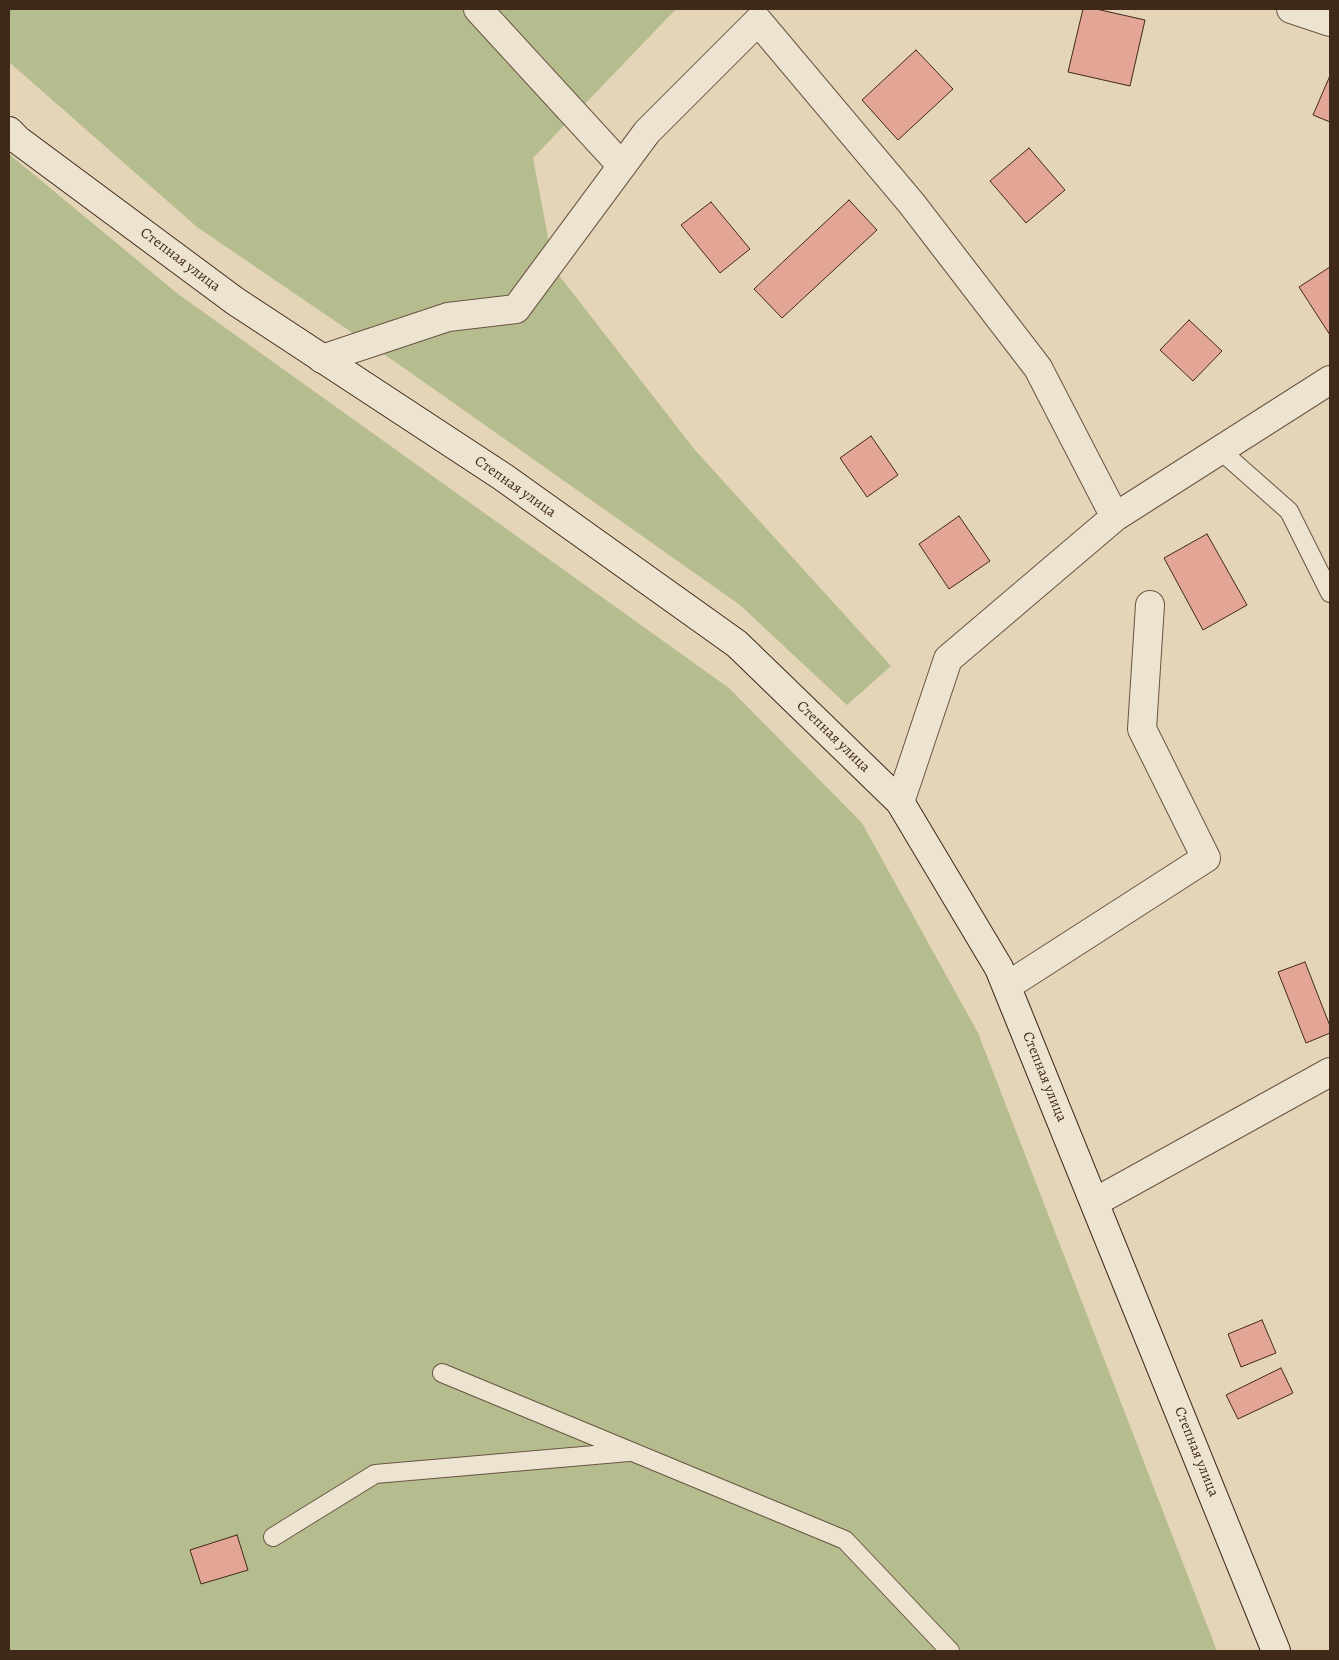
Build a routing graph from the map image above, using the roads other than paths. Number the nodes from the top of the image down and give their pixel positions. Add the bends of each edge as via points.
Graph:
1 (478, 9) edge
2 (1291, 9) edge
3 (764, 15) edge
4 (1330, 22) edge
5 (12, 139) edge
6 (622, 166) junction
7 (322, 359) junction
8 (1330, 380) edge
9 (1220, 450) junction
10 (1115, 516) junction
11 (1330, 593) edge
12 (1150, 605) dead end
13 (900, 802) junction
14 (1007, 986) junction
15 (1330, 1072) edge
16 (1095, 1202) junction
17 (442, 1373) dead end
18 (632, 1452) junction
19 (273, 1537) dead end
20 (950, 1651) edge
21 (1276, 1651) edge

1 - 6 street
2 - 4 street
3 - 6 street via 647,132
3 - 10 street via 1038,368
5 - 7 street, Степная улица via 235,302
6 - 7 street via 516,309 448,316
7 - 13 street, Степная улица via 503,477 737,644
8 - 9 street
9 - 10 street
9 - 11 lane via 1289,511
10 - 13 street via 948,658
12 - 14 street via 1142,729 1206,858
13 - 14 street, Степная улица
14 - 16 street, Степная улица
15 - 16 street
16 - 21 street, Степная улица
17 - 18 lane
18 - 19 lane via 375,1474
18 - 20 lane via 845,1540

